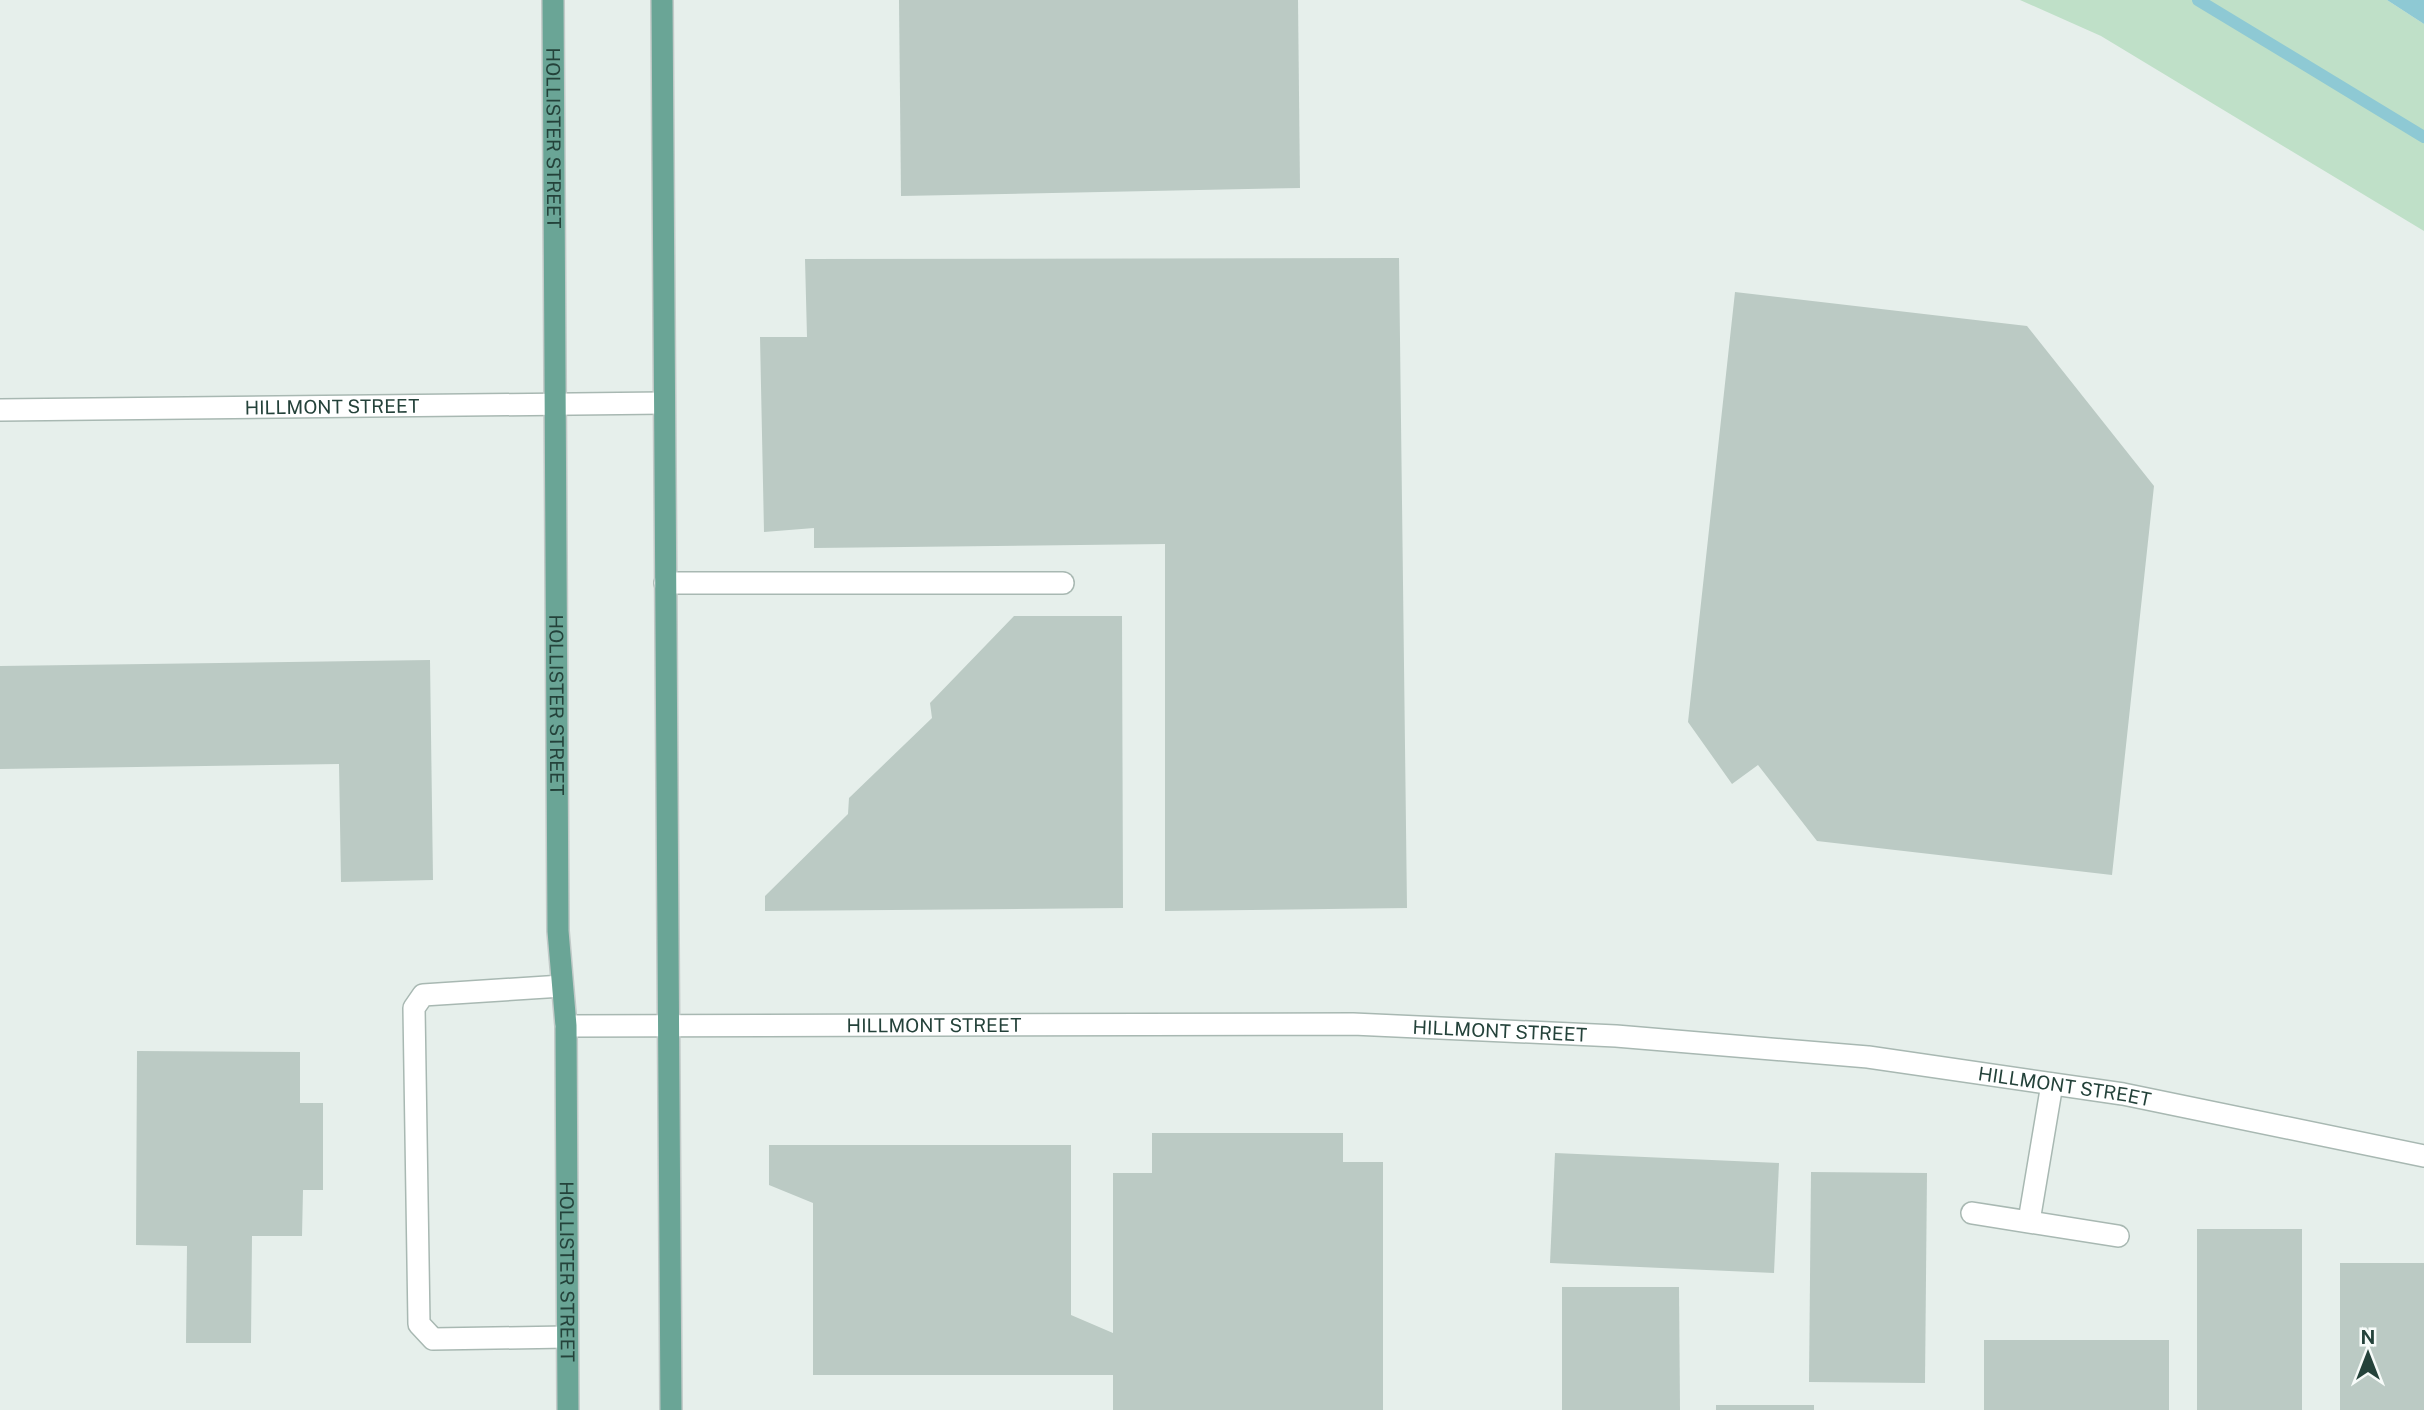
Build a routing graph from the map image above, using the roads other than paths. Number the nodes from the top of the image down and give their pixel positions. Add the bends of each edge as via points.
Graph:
1 (553, 0) edge
2 (662, 0) edge
3 (664, 403) junction
4 (557, 404) junction
5 (0, 410) edge
6 (665, 583) junction
7 (1063, 583) dead end
8 (562, 986) junction
9 (668, 1025) junction
10 (566, 1026) junction
11 (2052, 1084) junction
12 (2424, 1156) edge
13 (1972, 1213) dead end
14 (2029, 1221) junction
15 (2118, 1236) dead end
16 (567, 1337) junction
17 (568, 1410) edge
18 (671, 1410) edge

1 - 4 main road, HOLLISTER STREET
2 - 3 main road
3 - 4 street, HILLMONT STREET
3 - 6 main road
4 - 5 street, HILLMONT STREET
4 - 8 main road, HOLLISTER STREET via 558,931
6 - 7 street
6 - 9 main road
8 - 10 main road, HOLLISTER STREET
8 - 16 street via 423,995 414,1008 418,1297 419,1324 432,1339
9 - 10 street, HILLMONT STREET
9 - 11 street, HILLMONT STREET via 1353,1024 1616,1036 1868,1057
9 - 18 main road
10 - 16 main road, HOLLISTER STREET
11 - 12 street, HILLMONT STREET via 2123,1094
11 - 14 street
13 - 14 street
14 - 15 street
16 - 17 main road, HOLLISTER STREET

